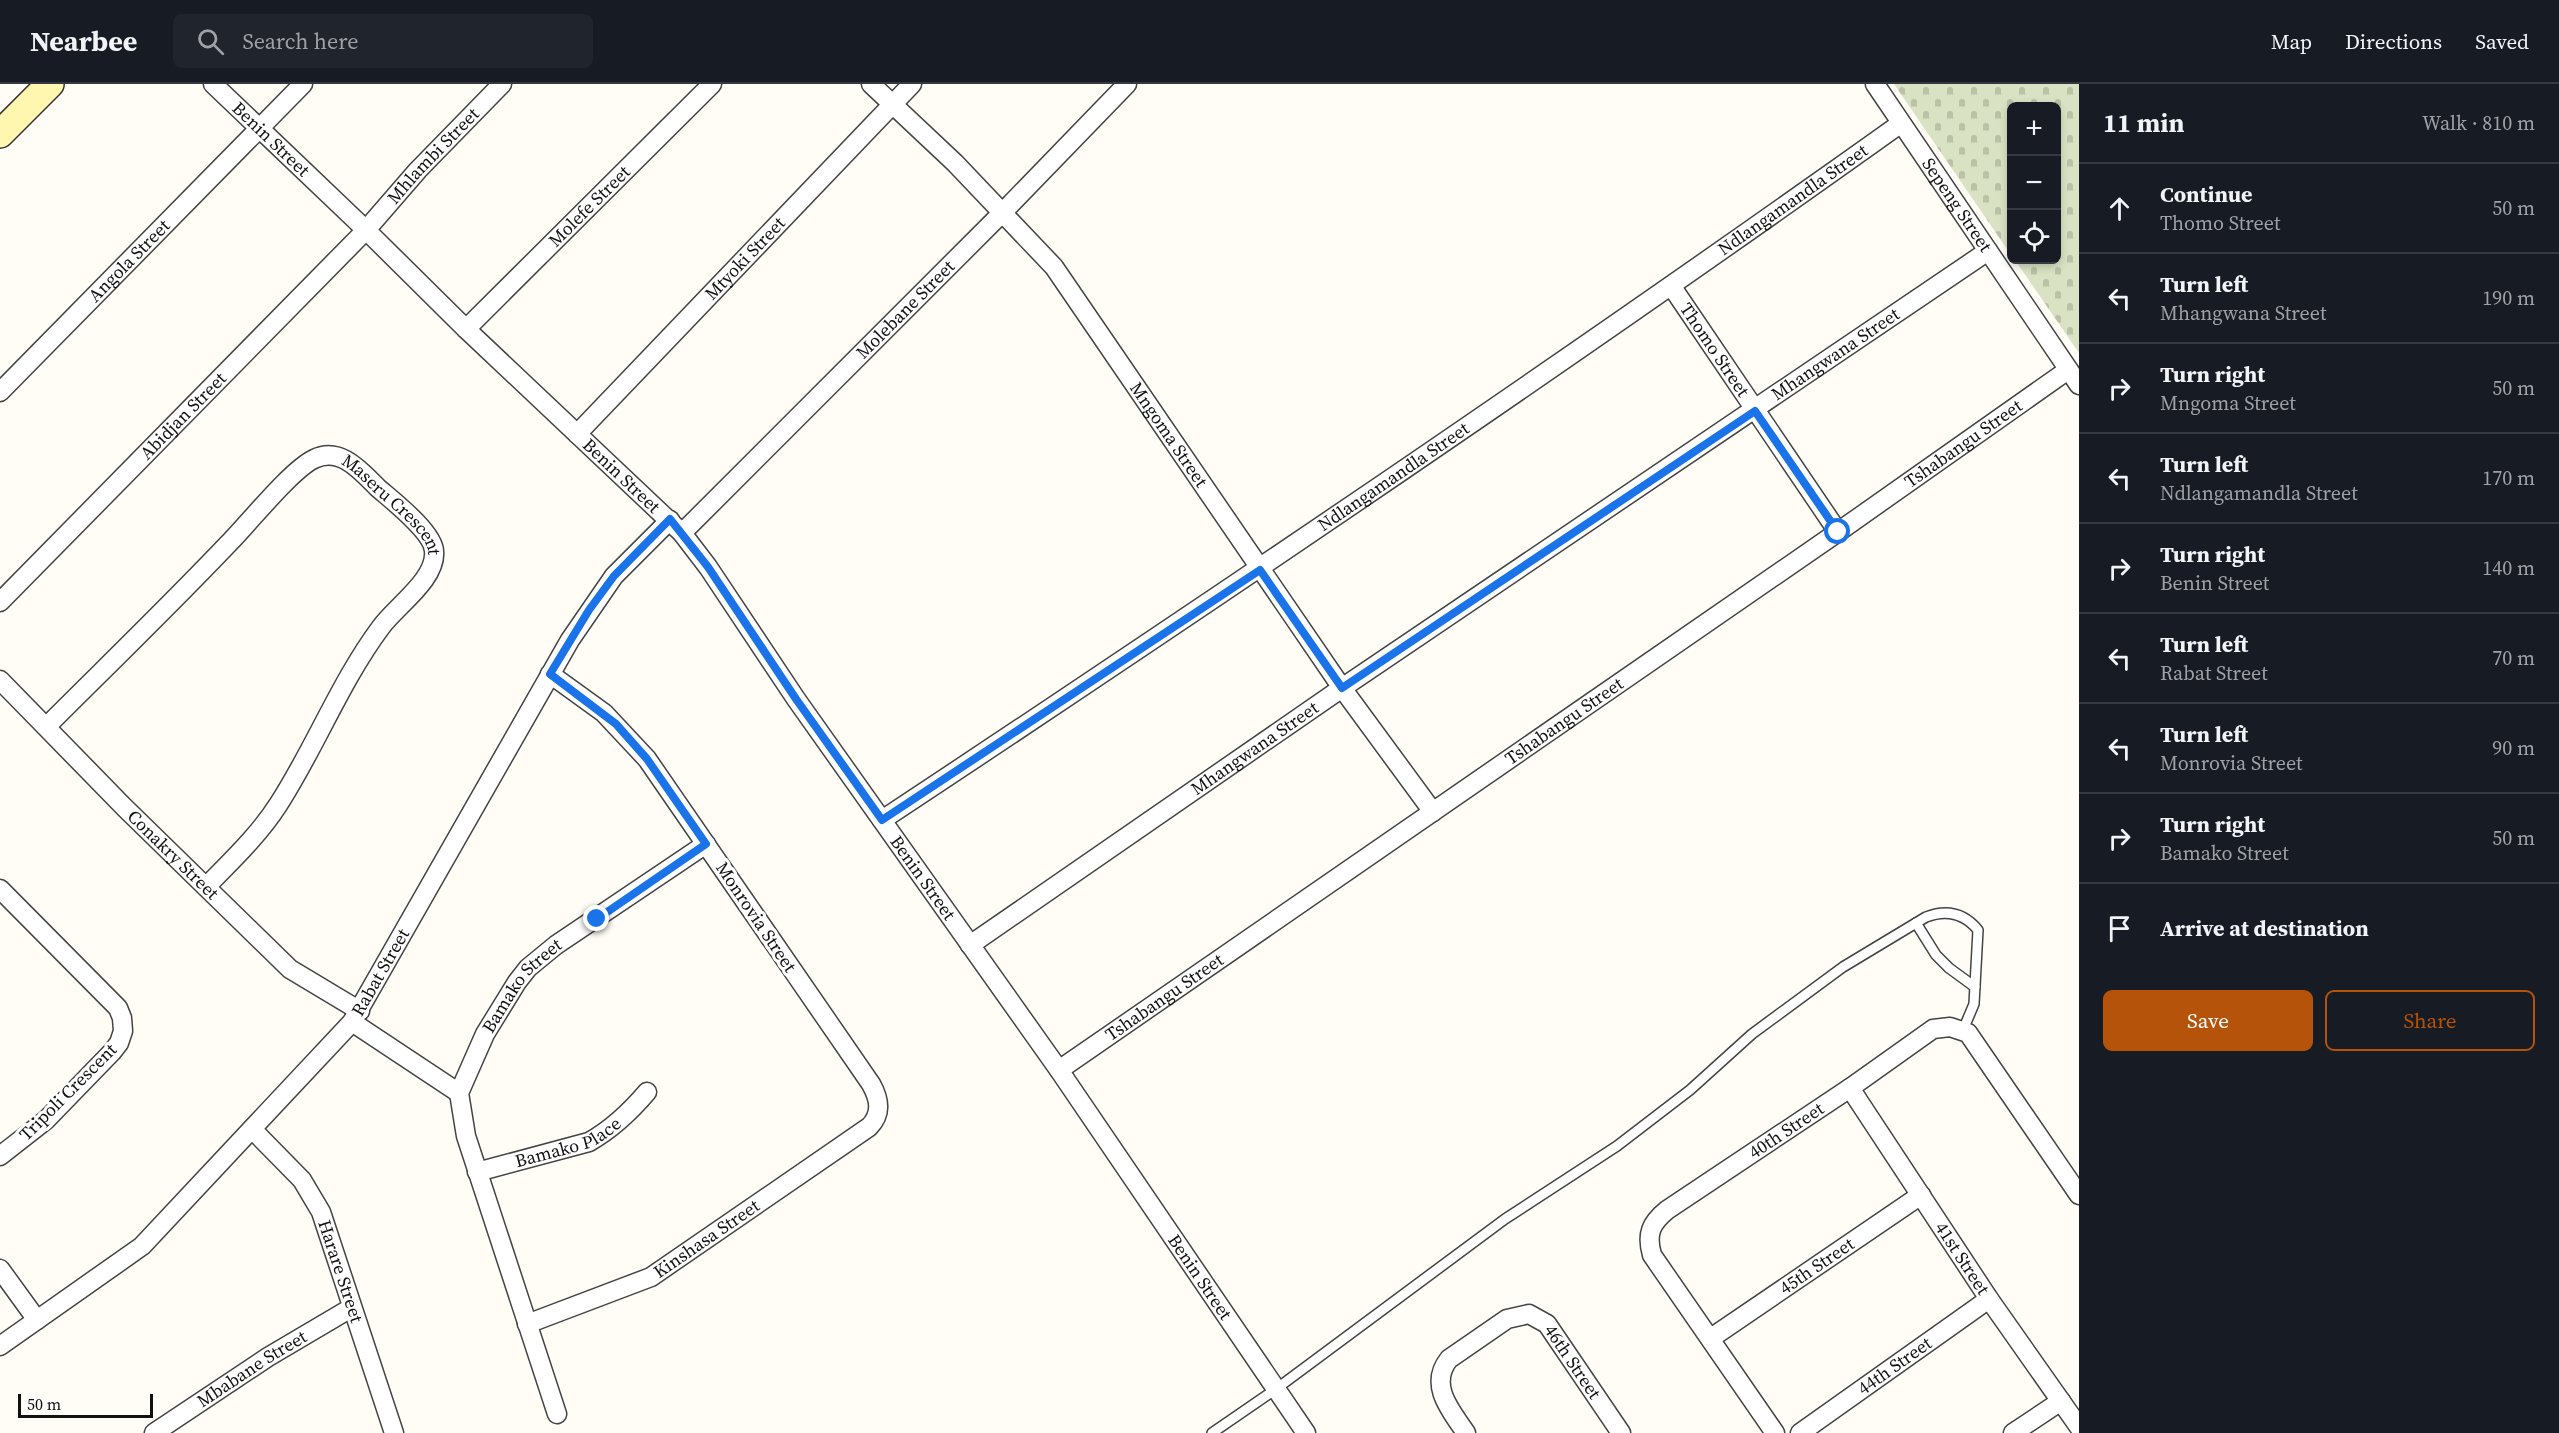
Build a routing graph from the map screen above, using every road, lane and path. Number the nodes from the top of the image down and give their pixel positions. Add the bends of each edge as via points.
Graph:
1 (50, 84) edge
2 (213, 84) edge
3 (303, 84) edge
4 (502, 84) edge
5 (712, 84) edge
6 (871, 84) edge
7 (912, 84) edge
8 (1126, 84) edge
9 (1875, 84) edge
10 (892, 104) junction
11 (1900, 124) junction
12 (259, 129) junction
13 (0, 134) edge
14 (1003, 212) junction
15 (366, 230) junction
16 (1988, 251) junction
17 (1672, 287) junction
18 (466, 329) junction
19 (2068, 370) junction
20 (2079, 385) edge
21 (0, 392) edge
22 (1755, 411) junction
23 (577, 434) junction
24 (676, 526) junction
25 (1838, 532) junction
26 (1260, 570) junction
27 (0, 602) edge
28 (550, 674) junction
29 (0, 680) edge
30 (1342, 688) junction
31 (47, 726) junction
32 (1432, 812) junction
33 (882, 820) junction
34 (706, 844) junction
35 (206, 887) junction
36 (0, 889) edge
37 (1916, 923) junction
38 (970, 945) junction
39 (1975, 987) junction
40 (356, 1017) junction
41 (1963, 1030) junction
42 (1059, 1070) junction
43 (1850, 1088) junction
44 (647, 1092) dead end
45 (459, 1093) junction
46 (869, 1127) joint
47 (252, 1129) junction
48 (0, 1156) edge
49 (477, 1172) junction
50 (1921, 1195) junction
51 (2079, 1195) edge
52 (0, 1269) edge
53 (1989, 1299) junction
54 (351, 1308) junction
55 (37, 1320) junction
56 (527, 1324) junction
57 (1711, 1338) junction
58 (0, 1346) edge
59 (1276, 1389) junction
60 (2061, 1401) junction
61 (557, 1414) dead end
62 (2079, 1427) edge
63 (154, 1433) edge
64 (394, 1433) edge
65 (1212, 1433) edge
66 (1306, 1433) edge
67 (1466, 1433) edge
68 (1621, 1433) edge
69 (1775, 1433) edge
70 (1800, 1433) edge
71 (2013, 1433) edge

1 - 13 street
2 - 12 street, Benin Street
3 - 12 street, Angola Street
4 - 15 street, Mhlambi Street
5 - 18 street, Molefe Street
6 - 10 street, Mngoma Street
7 - 10 street, Mtyoki Street
8 - 14 street, Molebane Street
9 - 11 street, Sepeng Street
10 - 14 street, Mngoma Street
10 - 23 street, Mtyoki Street
11 - 16 street, Sepeng Street
11 - 17 street, Ndlangamandla Street
12 - 15 street, Benin Street
12 - 21 street, Angola Street
14 - 24 street, Molebane Street
14 - 26 street, Mngoma Street via 1065,281
15 - 18 street, Benin Street
15 - 27 street, Abidjan Street
16 - 19 street, Sepeng Street
16 - 22 street, Mhangwana Street
17 - 22 street, Thomo Street
17 - 26 street, Ndlangamandla Street
18 - 23 street, Benin Street
19 - 20 street, Sepeng Street
19 - 25 street, Tshabangu Street
22 - 25 street, Thomo Street
22 - 30 street, Mhangwana Street
23 - 24 street, Benin Street
24 - 28 street, Rabat Street via 614,576
24 - 33 street, Benin Street
25 - 32 street, Tshabangu Street
26 - 30 street, Mngoma Street
26 - 33 street, Ndlangamandla Street
28 - 34 street, Monrovia Street via 616,724 647,759
28 - 40 street, Rabat Street
29 - 31 street, Conakry Street
30 - 32 street, Mngoma Street
30 - 38 street, Mhangwana Street
31 - 35 street, Conakry Street
31 - 35 street, Maseru Crescent via 314,459 334,456 351,462 426,534 435,550 432,569 390,615 365,650 284,796 262,827
32 - 42 street, Tshabangu Street
33 - 38 street, Benin Street
34 - 45 street, Bamako Street via 528,968 485,1034
34 - 46 street, Monrovia Street via 871,1084 879,1109
35 - 40 street, Conakry Street via 290,969
36 - 48 street, Tripoli Crescent via 118,1008 123,1024 111,1052 46,1120
37 - 39 lane via 1936,955
37 - 39 lane via 1940,912 1970,919 1978,930
37 - 59 lane via 1844,967 1752,1034 1690,1090 1617,1146 1505,1219
38 - 42 street, Benin Street
39 - 41 lane via 1974,1004
40 - 45 street
40 - 47 street, Rabat Street
41 - 43 street, 40th Street via 1933,1029
41 - 51 street
42 - 59 street, Benin Street
43 - 50 street, 41st Street
43 - 57 street, 40th Street via 1667,1210 1652,1226 1648,1234 1652,1255
44 - 49 street, Bamako Place via 604,1134 589,1142
45 - 49 street via 461,1116
46 - 56 street, Kinshasa Street via 651,1277
47 - 54 street, Harare Street via 292,1169 314,1198
47 - 55 street, Rabat Street via 142,1246
49 - 56 street
50 - 53 street, 41st Street
50 - 57 street, 45th Street
52 - 55 street
53 - 60 street, 41st Street
53 - 70 street, 44th Street
54 - 63 street, Mbabane Street via 268,1357
54 - 64 street, Harare Street
55 - 58 street, Rabat Street
56 - 61 street
57 - 69 street, 40th Street
59 - 65 lane
59 - 66 street, Benin Street
60 - 62 street, 41st Street
60 - 71 street
67 - 68 street, 46th Street via 1444,1400 1441,1374 1449,1359 1507,1319 1529,1314 1539,1318 1560,1342

